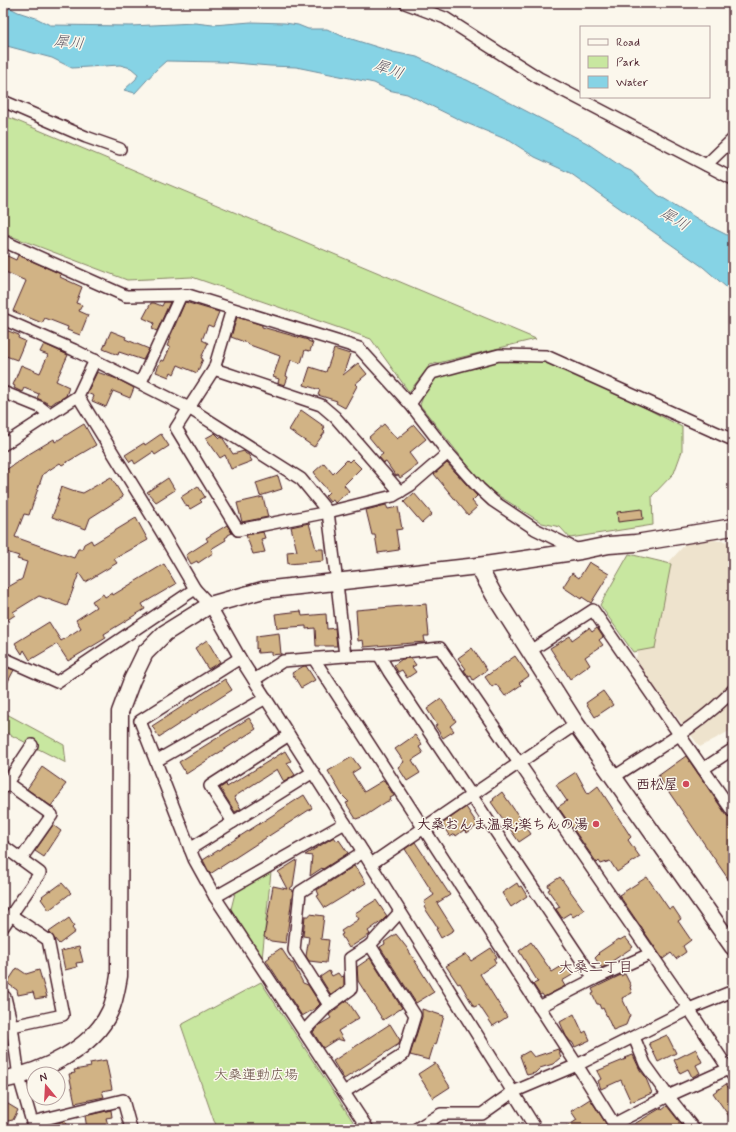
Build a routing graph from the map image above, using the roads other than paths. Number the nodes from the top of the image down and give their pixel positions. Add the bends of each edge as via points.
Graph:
1 (405, 3) edge
2 (3, 102) edge
3 (733, 139) edge
4 (120, 149) dead end
5 (706, 165) junction
6 (733, 179) edge
7 (3, 241) edge
8 (181, 295) junction
9 (232, 309) junction
10 (3, 319) edge
11 (95, 360) junction
12 (214, 369) junction
13 (141, 382) junction
14 (3, 392) edge
15 (78, 396) junction
16 (410, 404) junction
17 (189, 408) junction
18 (49, 414) junction
19 (733, 440) edge
20 (3, 445) edge
21 (448, 453) junction
22 (400, 492) junction
23 (328, 512) junction
24 (733, 527) edge
25 (580, 551) junction
26 (478, 566) junction
27 (337, 583) junction
28 (195, 589) junction
29 (210, 605) junction
30 (530, 651) junction
31 (379, 655) junction
32 (345, 656) junction
33 (3, 658) edge
34 (240, 658) junction
35 (314, 659) junction
36 (254, 680) junction
37 (733, 690) edge
38 (266, 698) junction
39 (576, 724) junction
40 (679, 734) junction
41 (289, 735) junction
42 (32, 745) dead end
43 (733, 749) edge
44 (156, 761) junction
45 (519, 763) junction
46 (703, 769) junction
47 (313, 772) junction
48 (614, 777) junction
49 (5, 786) edge
50 (472, 795) junction
51 (733, 812) edge
52 (233, 822) junction
53 (345, 823) junction
54 (423, 828) junction
55 (3, 846) edge
56 (190, 849) junction
57 (363, 852) junction
58 (21, 859) junction
59 (371, 864) junction
60 (216, 897) junction
61 (400, 912) junction
62 (11, 915) junction
63 (3, 926) edge
64 (370, 946) junction
65 (733, 947) edge
66 (650, 954) junction
67 (594, 979) junction
68 (733, 991) edge
69 (3, 996) edge
70 (329, 1005) junction
71 (539, 1007) junction
72 (689, 1009) junction
73 (12, 1026) junction
74 (304, 1031) junction
75 (634, 1037) junction
76 (577, 1065) junction
77 (731, 1073) edge
78 (19, 1077) junction
79 (3, 1080) edge
80 (344, 1092) junction
81 (513, 1092) junction
82 (668, 1096) junction
83 (33, 1126) edge
84 (615, 1126) edge
85 (131, 1129) edge
86 (368, 1129) edge
87 (416, 1129) edge
88 (536, 1129) edge
89 (694, 1129) edge

1 - 5 street via 446,18 539,78
2 - 4 street
3 - 5 street
5 - 6 street
7 - 8 street via 126,296
8 - 9 street
8 - 13 street
9 - 12 street
9 - 16 street via 359,348
10 - 11 street
11 - 13 street
11 - 15 street
12 - 17 street
12 - 22 street via 321,405 335,417
13 - 17 street
14 - 18 street via 40,407
15 - 18 street
15 - 28 street
16 - 19 street via 432,373 499,355 546,356
16 - 21 street
17 - 23 street via 301,479
17 - 23 street via 176,428 238,530
18 - 20 street
21 - 22 street
21 - 25 street via 493,501 535,529
22 - 23 street
23 - 27 street
24 - 25 street
25 - 26 street
26 - 27 street
26 - 30 street
27 - 29 street via 263,590
27 - 32 street
28 - 29 street
28 - 33 street via 57,682
29 - 34 street
29 - 78 street via 165,633 145,653 120,712 119,976 111,1011 92,1038 61,1060
30 - 39 street
30 - 40 street via 593,610
31 - 32 street
31 - 45 street via 440,648
31 - 50 street
32 - 35 street
34 - 36 street
34 - 44 street via 140,721
35 - 36 street via 283,661
35 - 54 street
36 - 38 street
37 - 40 street via 718,705
38 - 41 street
38 - 44 street
39 - 45 street
39 - 48 street
40 - 46 street
40 - 48 street
41 - 47 street
41 - 52 street via 210,786
42 - 49 street
43 - 46 street
44 - 56 street
45 - 50 street
45 - 66 street
46 - 51 street
47 - 52 street
47 - 53 street
48 - 65 street
49 - 58 street via 52,815
50 - 54 street
50 - 67 street
52 - 56 street
53 - 57 street
53 - 60 street
54 - 59 street
54 - 71 street
55 - 58 street
56 - 60 street
57 - 59 street
57 - 70 street via 300,892 294,950
58 - 62 street via 40,873
59 - 61 street
60 - 74 street
61 - 64 street
61 - 81 street
62 - 63 street
62 - 73 street via 48,940 63,1015
64 - 70 street via 350,958 351,989
64 - 80 street via 415,1015 404,1055
66 - 67 street
66 - 72 street
67 - 71 street
68 - 72 street
69 - 73 street
70 - 74 street
71 - 76 street
72 - 75 street
72 - 77 street
73 - 78 street
74 - 80 street
75 - 76 street
75 - 82 street via 645,1064
76 - 81 street
76 - 84 street
77 - 82 street
78 - 79 street
78 - 83 street
80 - 86 street
81 - 87 street via 482,1114 441,1114
81 - 88 street
82 - 84 street
82 - 89 street
83 - 85 street via 123,1100

